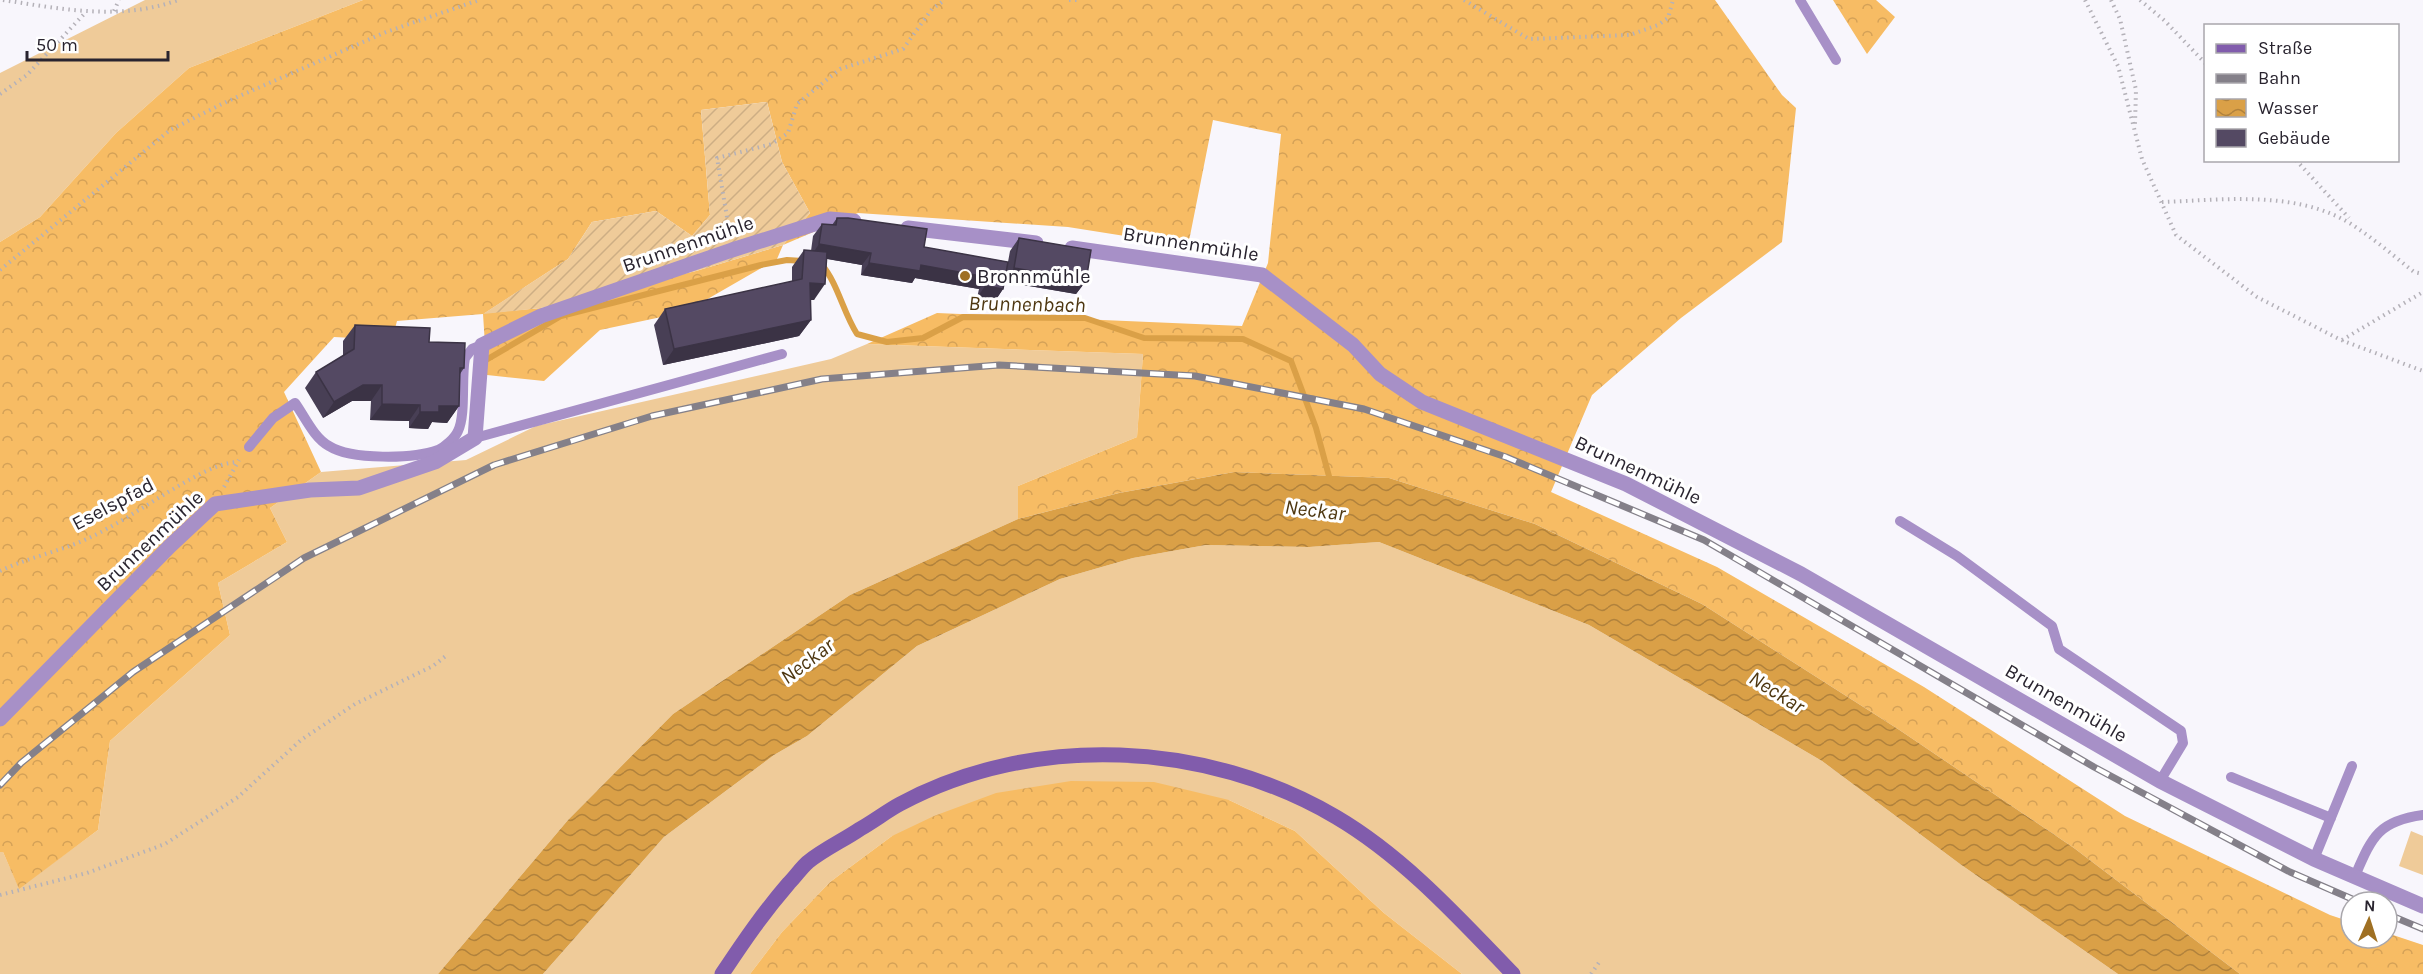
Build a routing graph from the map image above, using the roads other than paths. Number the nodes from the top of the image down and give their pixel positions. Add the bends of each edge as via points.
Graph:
1 (1800, 0) edge
2 (1836, 60) dead end
3 (864, 223) edge
4 (898, 226) edge
5 (482, 345) junction
6 (782, 354) dead end
7 (475, 438) junction
8 (249, 447) road end
9 (1900, 521) dead end
10 (0, 718) edge
11 (2352, 766) dead end
12 (2231, 777) dead end
13 (2160, 781) junction
14 (2423, 816) edge
15 (2331, 818) junction
16 (2314, 859) junction
17 (2355, 876) junction
18 (2423, 906) edge
19 (1512, 973) edge
20 (722, 974) edge

1 - 2 lane
3 - 5 street, Brunnenmühle via 830,219 732,250 541,316
4 - 13 street, Brunnenmühle via 1263,275 1353,345 1380,374 1422,402 1626,484 1801,574
5 - 7 street
5 - 8 lane via 465,358 459,429 440,449 414,455 339,452 322,442 295,403 273,418
6 - 7 lane
7 - 10 street, Brunnenmühle via 435,462 359,488 310,490 215,504
9 - 13 lane via 1957,556 2052,626 2059,650 2181,731 2182,743
11 - 15 lane
12 - 15 lane
13 - 16 street, Brunnenmühle
14 - 17 lane via 2400,818 2386,826 2375,837
15 - 16 lane
16 - 17 street, Brunnenmühle
17 - 18 street, Brunnenmühle
19 - 20 main road via 1420,881 1337,818 1294,795 1237,774 1168,759 1122,755 1019,763 954,781 901,803 808,862 760,916

